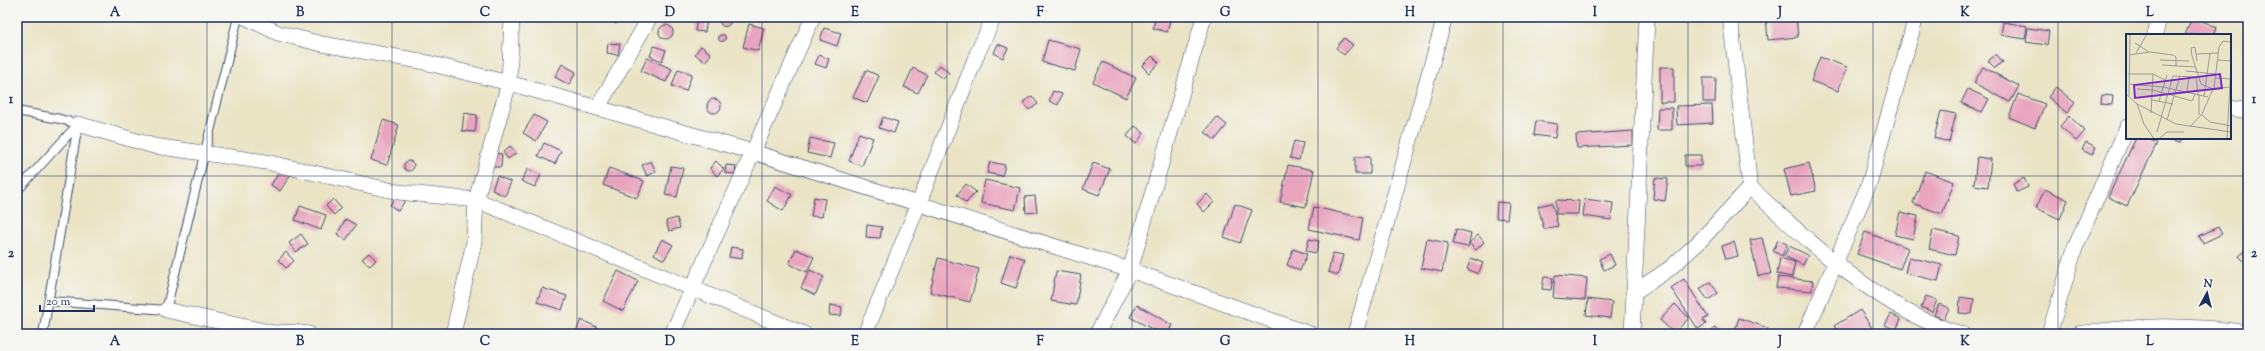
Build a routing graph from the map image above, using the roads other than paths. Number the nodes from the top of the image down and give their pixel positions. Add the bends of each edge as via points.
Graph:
1 (238, 17) edge
2 (245, 17) edge
3 (512, 17) edge
4 (650, 17) edge
5 (813, 17) edge
6 (994, 17) edge
7 (1204, 17) edge
8 (1445, 17) edge
9 (1647, 17) edge
10 (1730, 17) edge
11 (1916, 17) edge
12 (2159, 17) edge
13 (2155, 34) edge
14 (509, 83) junction
15 (598, 107) junction
16 (2231, 108) edge
17 (17, 111) edge
18 (2248, 111) edge
19 (78, 124) junction
20 (2126, 129) edge
21 (205, 152) junction
22 (753, 152) junction
23 (1750, 187) junction
24 (17, 191) edge
25 (476, 200) junction
26 (920, 203) junction
27 (1837, 263) junction
28 (1130, 270) junction
29 (693, 289) junction
30 (1633, 293) junction
31 (49, 301) junction
32 (166, 310) junction
33 (2248, 333) edge
34 (43, 334) edge
35 (309, 334) edge
36 (453, 334) edge
37 (672, 334) edge
38 (804, 334) edge
39 (865, 334) edge
40 (1097, 334) edge
41 (1310, 334) edge
42 (1355, 334) edge
43 (1632, 334) edge
44 (1805, 334) edge
45 (1962, 334) edge
46 (2049, 334) edge
47 (2078, 334) edge

1 - 21 lane
2 - 14 street via 278,33 420,61
3 - 14 street
4 - 15 street
5 - 22 street
6 - 26 street via 977,54
7 - 28 street
8 - 42 street
9 - 30 street
10 - 23 street
11 - 27 street via 1869,184
12 - 13 street
14 - 15 street
14 - 25 street
15 - 22 street
16 - 18 street
17 - 19 lane via 60,118
19 - 21 street via 154,146
19 - 24 lane
19 - 31 lane
20 - 46 street via 2075,248
21 - 25 street via 308,170 398,192
21 - 32 lane
22 - 26 street
22 - 29 street
23 - 27 street via 1794,229
23 - 30 street via 1700,242 1669,269
25 - 29 street
25 - 36 street via 474,242
26 - 28 street
26 - 39 street
27 - 44 street
27 - 45 street via 1898,307
28 - 40 street
28 - 41 street
29 - 37 street
29 - 38 street
30 - 43 street
31 - 32 lane
31 - 34 lane
32 - 35 street via 274,332
33 - 47 street via 2205,326 2157,325

